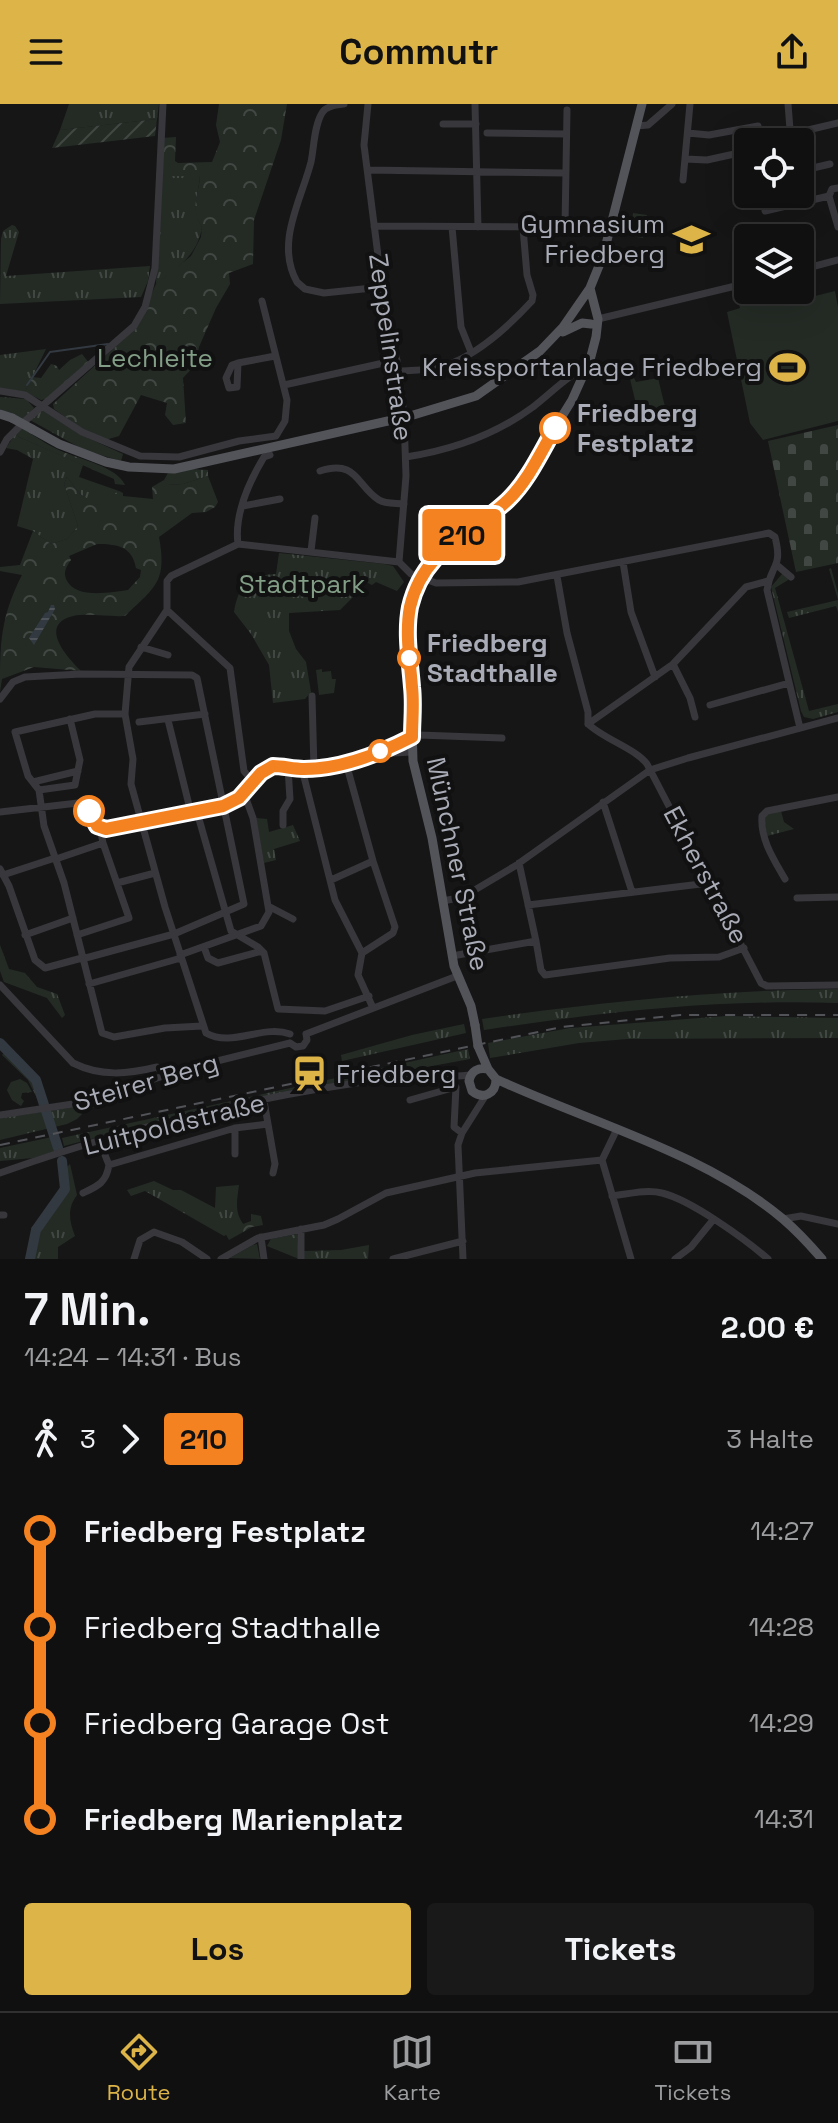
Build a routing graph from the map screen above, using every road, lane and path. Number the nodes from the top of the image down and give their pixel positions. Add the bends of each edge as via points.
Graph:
1 (163, 104) edge
2 (344, 104) edge
3 (368, 104) edge
4 (475, 104) edge
5 (642, 104) edge
6 (672, 104) edge
7 (690, 104) edge
8 (788, 104) edge
9 (567, 110) dead end
10 (838, 123) edge
11 (443, 124) dead end
12 (476, 124) junction
13 (636, 126) junction
14 (758, 126) dead end
15 (790, 128) edge
16 (814, 131) edge
17 (487, 133) dead end
18 (688, 133) junction
19 (566, 134) junction
20 (734, 154) edge
21 (685, 159) junction
22 (830, 164) dead end
23 (814, 168) edge
24 (368, 170) junction
25 (477, 172) junction
26 (565, 173) junction
27 (683, 180) dead end
28 (838, 188) edge
29 (829, 196) junction
30 (814, 197) edge
31 (772, 208) edge
32 (765, 211) dead end
33 (374, 226) junction
34 (452, 227) junction
35 (478, 227) junction
36 (565, 227) junction
37 (838, 227) edge
38 (523, 228) junction
39 (610, 231) junction
40 (838, 260) edge
41 (814, 266) edge
42 (734, 286) edge
43 (382, 287) junction
44 (590, 288) junction
45 (262, 301) dead end
46 (579, 306) junction
47 (594, 321) junction
48 (556, 336) junction
49 (471, 352) junction
50 (275, 356) junction
51 (397, 360) junction
52 (238, 363) dead end
53 (588, 366) junction
54 (399, 371) junction
55 (284, 385) junction
56 (0, 391) edge
57 (42, 407) junction
58 (0, 414) edge
59 (404, 417) junction
60 (22, 424) junction
61 (0, 452) edge
62 (270, 455) dead end
63 (406, 457) junction
64 (320, 471) dead end
65 (280, 499) dead end
66 (404, 504) junction
67 (243, 506) junction
68 (315, 518) dead end
69 (238, 544) junction
70 (311, 551) junction
71 (399, 562) junction
72 (623, 562) junction
73 (778, 566) junction
74 (557, 576) junction
75 (791, 577) dead end
76 (421, 579) junction
77 (768, 581) junction
78 (167, 610) junction
79 (141, 647) junction
80 (168, 655) dead end
81 (673, 664) junction
82 (128, 674) junction
83 (655, 677) junction
84 (789, 683) junction
85 (312, 696) dead end
86 (0, 699) edge
87 (710, 705) dead end
88 (125, 714) junction
89 (205, 714) junction
90 (695, 717) dead end
91 (838, 718) edge
92 (70, 719) junction
93 (168, 720) junction
94 (139, 722) dead end
95 (588, 724) junction
96 (800, 728) junction
97 (412, 737) junction
98 (502, 738) dead end
99 (412, 752) junction
100 (375, 754) junction
101 (346, 763) junction
102 (288, 768) junction
103 (302, 769) junction
104 (314, 769) junction
105 (650, 770) junction
106 (78, 771) junction
107 (33, 782) junction
108 (253, 782) junction
109 (39, 790) junction
110 (244, 793) junction
111 (838, 797) edge
112 (603, 802) junction
113 (223, 806) junction
114 (42, 807) junction
115 (1, 812) edge
116 (194, 812) junction
117 (141, 822) junction
118 (283, 825) dead end
119 (100, 828) junction
120 (103, 843) junction
121 (56, 858) junction
122 (373, 861) junction
123 (519, 863) junction
124 (2, 872) edge
125 (155, 873) junction
126 (785, 879) dead end
127 (331, 880) junction
128 (117, 883) junction
129 (709, 883) junction
130 (632, 892) junction
131 (838, 897) edge
132 (797, 898) dead end
133 (443, 901) junction
134 (528, 905) junction
135 (270, 907) junction
136 (225, 913) junction
137 (73, 918) junction
138 (293, 919) dead end
139 (174, 934) junction
140 (25, 935) junction
141 (77, 935) junction
142 (235, 935) junction
143 (536, 941) junction
144 (204, 947) junction
145 (744, 948) junction
146 (262, 951) junction
147 (362, 953) junction
148 (181, 956) junction
149 (452, 956) junction
150 (82, 958) junction
151 (457, 976) junction
152 (89, 984) junction
153 (0, 985) edge
154 (838, 985) edge
155 (369, 996) junction
156 (373, 1008) junction
157 (202, 1026) junction
158 (306, 1034) junction
159 (290, 1038) junction
160 (479, 1052) junction
161 (164, 1075) junction
162 (481, 1084) junction
163 (410, 1100) dead end
164 (264, 1101) junction
165 (0, 1115) edge
166 (268, 1124) junction
167 (235, 1128) junction
168 (617, 1129) junction
169 (462, 1133) junction
170 (99, 1140) junction
171 (235, 1154) dead end
172 (602, 1160) junction
173 (109, 1165) junction
174 (0, 1173) edge
175 (273, 1173) dead end
176 (460, 1176) junction
177 (83, 1193) dead end
178 (612, 1196) junction
179 (713, 1220) junction
180 (787, 1222) junction
181 (838, 1224) edge
182 (301, 1229) junction
183 (261, 1237) junction
184 (463, 1241) junction
185 (764, 1258) edge
186 (134, 1259) edge
187 (207, 1259) edge
188 (221, 1259) edge
189 (264, 1259) edge
190 (301, 1259) edge
191 (393, 1259) edge
192 (463, 1259) edge
193 (631, 1259) edge
194 (675, 1259) edge
195 (822, 1259) edge

1 - 57 street via 155,268 145,307 134,326
2 - 43 street via 328,107 320,116 292,222 289,262 297,282 315,292
3 - 24 street, Zeppelinstraße
4 - 12 street
5 - 13 main road
6 - 13 street via 648,125
7 - 18 street
8 - 15 street
9 - 19 street
10 - 16 street
11 - 12 street
12 - 25 street
13 - 39 main road
14 - 18 street via 709,135
17 - 19 street
18 - 21 street
19 - 26 street
20 - 21 street
21 - 27 street
22 - 23 street
24 - 25 street
24 - 33 street, Zeppelinstraße
25 - 26 street
25 - 35 street
26 - 36 street
28 - 29 street
29 - 30 street
29 - 37 street
31 - 32 street
33 - 34 street
33 - 43 street, Zeppelinstraße
34 - 35 street
34 - 49 street via 461,327
35 - 38 street
36 - 38 street
36 - 39 street
38 - 49 street via 532,301
39 - 44 main road
40 - 41 street
42 - 47 street
43 - 51 street, Zeppelinstraße
44 - 46 main road
44 - 47 main road
45 - 50 street
46 - 47 main road via 590,310
46 - 48 main road
47 - 48 main road
47 - 53 main road, Münchner Straße via 596,337
48 - 59 main road via 476,396
49 - 54 street via 444,366
50 - 52 street
50 - 55 street
51 - 54 street, Zeppelinstraße
51 - 55 street
53 - 63 street via 483,436
53 - 76 main road, Münchner Straße via 514,494 442,549
54 - 59 street, Zeppelinstraße
55 - 57 street via 287,411 279,434 179,457 140,456 98,440
56 - 57 street via 25,395
57 - 60 street
58 - 60 main road
59 - 60 main road via 166,470 106,462
59 - 63 street, Zeppelinstraße
60 - 61 street
62 - 67 street via 253,475
63 - 66 street, Zeppelinstraße
64 - 66 street via 342,468 377,499
65 - 67 street
66 - 71 street, Zeppelinstraße
67 - 69 street
68 - 70 street
69 - 70 street
69 - 78 street via 171,576
70 - 71 street
71 - 76 street
72 - 73 street via 769,533 780,554
72 - 74 street
72 - 83 street via 631,612
73 - 75 street
73 - 77 street
74 - 76 street via 487,584
74 - 95 street
76 - 97 main road, Münchner Straße via 408,630
77 - 81 street via 732,598
77 - 84 street
78 - 79 street
78 - 108 street via 230,668 244,771
79 - 80 street
79 - 82 street
81 - 83 street
81 - 90 street
82 - 86 street via 25,677 13,682
82 - 88 street
82 - 89 street via 192,675
83 - 95 street
84 - 87 street
84 - 96 street
85 - 104 street
88 - 92 street
88 - 117 street via 133,759 131,784
89 - 93 street
89 - 113 street
91 - 96 street
92 - 106 street
92 - 107 street via 15,732
93 - 94 street
93 - 116 street
95 - 105 street, Ekherstraße via 644,759
96 - 105 street
97 - 98 street
97 - 99 main road, Münchner Straße
97 - 100 street
99 - 100 street
99 - 133 main road, Münchner Straße
100 - 101 street
101 - 104 street
101 - 122 street
102 - 103 street
102 - 108 street via 273,766
102 - 118 street via 290,799
103 - 104 street
103 - 127 street
105 - 112 street
105 - 129 street, Ekherstraße
106 - 107 street
106 - 109 street via 75,785
107 - 109 street
108 - 110 street
109 - 114 street
110 - 113 street
110 - 135 street
111 - 126 street via 762,816 768,848
112 - 123 street
112 - 130 street
113 - 116 street
113 - 136 street via 244,904
114 - 115 street
114 - 119 street via 82,803
114 - 121 street
116 - 117 street
116 - 136 street
117 - 119 street
117 - 125 street
119 - 120 street
120 - 121 street
120 - 128 street
121 - 124 street
121 - 137 street
122 - 127 street
122 - 147 street via 395,927
123 - 133 street via 463,897
123 - 134 street
124 - 140 street
125 - 128 street
125 - 139 street
127 - 147 street via 335,900
128 - 141 street via 129,918
129 - 130 street
129 - 145 street, Ekherstraße
130 - 134 street
131 - 132 street
133 - 149 main road, Münchner Straße
134 - 143 street
135 - 138 street
135 - 142 street via 261,926
136 - 139 street
136 - 142 street
137 - 140 street
137 - 141 street
139 - 148 street
139 - 150 street
140 - 150 street via 31,955 45,968
141 - 150 street
142 - 144 street
142 - 146 street
143 - 145 street via 545,975 670,958 719,957
143 - 149 street
144 - 146 street via 208,958 218,963
144 - 148 street
145 - 154 street, Ekherstraße via 767,986
146 - 155 street via 280,1011 325,1011
147 - 155 street via 358,975
148 - 152 street
148 - 157 street
149 - 151 main road, Münchner Straße
150 - 152 street
151 - 156 street
151 - 160 main road, Münchner Straße, bridge via 471,1006
152 - 157 street via 107,1037
153 - 161 street via 73,1063 118,1074 157,1067
155 - 156 street
156 - 158 street
157 - 159 street via 214,1038 281,1031
158 - 159 street via 300,1029
158 - 159 street via 303,1046 296,1047
159 - 161 street, Steirer Berg
160 - 162 main road, Münchner Straße
160 - 162 main road, Münchner Straße via 488,1069
161 - 165 street, Steirer Berg via 106,1097
162 - 164 street, Luitpoldstraße via 396,1078
162 - 168 main road via 517,1089
162 - 169 street
163 - 169 street via 456,1087 454,1127
164 - 166 street
164 - 170 street, Luitpoldstraße
166 - 167 street
166 - 175 street
167 - 171 street
167 - 173 street
168 - 172 street
168 - 180 main road via 739,1189
169 - 176 street via 457,1152
170 - 173 street
170 - 174 street, Luitpoldstraße
172 - 176 street
172 - 178 street
173 - 177 street via 102,1184
176 - 182 street via 386,1193 338,1219
176 - 184 street
178 - 179 street via 659,1192
178 - 193 street
179 - 185 street
179 - 194 street
180 - 181 street via 795,1215
180 - 195 main road
182 - 183 street
182 - 190 street
183 - 188 street
183 - 189 street
184 - 191 street
184 - 192 street
186 - 187 street via 140,1240 154,1232

